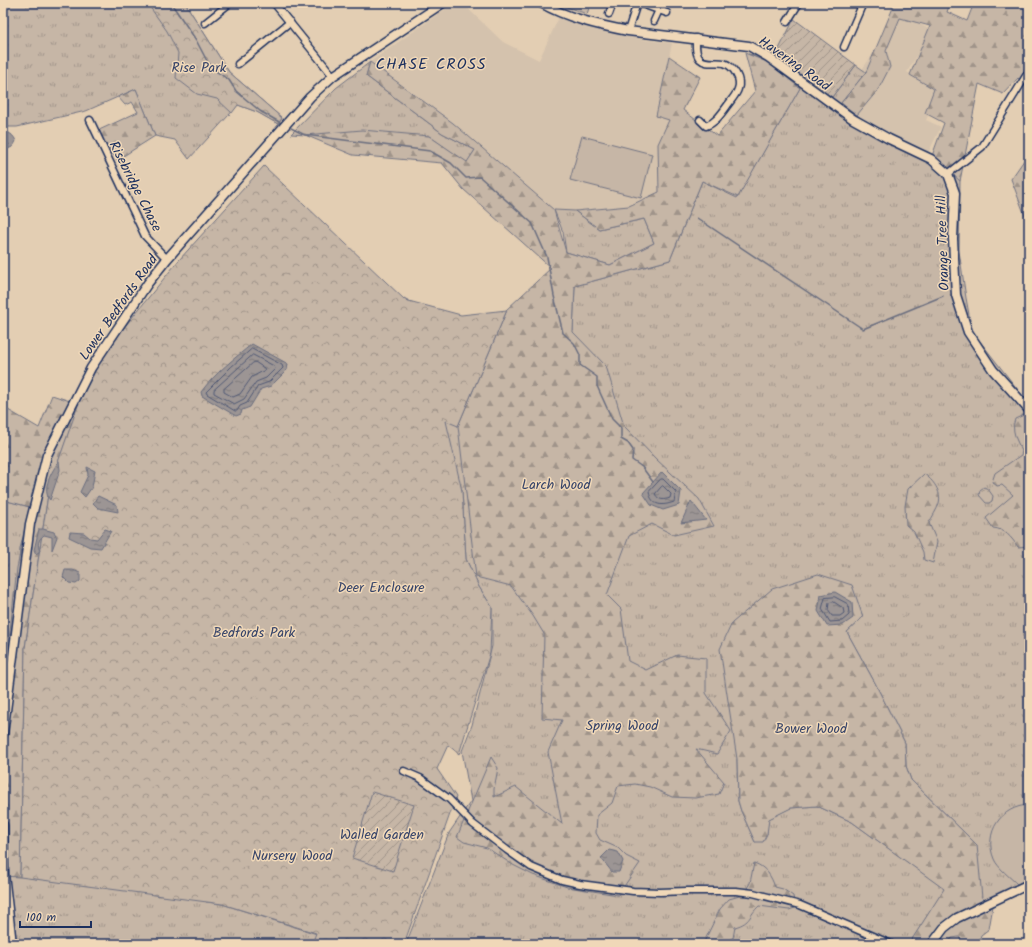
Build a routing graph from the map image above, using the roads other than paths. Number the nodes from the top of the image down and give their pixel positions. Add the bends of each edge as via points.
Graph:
1 (230, 3) edge
2 (274, 3) edge
3 (443, 3) edge
4 (540, 3) edge
5 (613, 3) edge
6 (638, 3) edge
7 (799, 3) edge
8 (863, 3) edge
9 (659, 10) junction
10 (667, 13) dead end
11 (609, 14) dead end
12 (654, 21) dead end
13 (290, 22) junction
14 (787, 22) dead end
15 (205, 23) dead end
16 (628, 31) junction
17 (696, 38) junction
18 (844, 47) dead end
19 (238, 64) dead end
20 (1029, 70) edge
21 (333, 76) junction
22 (90, 120) dead end
23 (700, 120) dead end
24 (948, 174) junction
25 (167, 258) junction
26 (1029, 410) edge
27 (3, 734) edge
28 (404, 771) dead end
29 (3, 825) edge
30 (1029, 884) edge
31 (12, 944) edge
32 (891, 944) edge
33 (932, 944) edge

1 - 15 street
2 - 13 street
3 - 21 street, Lower Bedfords Road
4 - 16 street, Havering Road via 574,18
5 - 11 street
6 - 9 street
6 - 16 street
7 - 14 street
8 - 18 street
9 - 10 street
9 - 12 street
13 - 19 street
13 - 21 street
16 - 17 street, Havering Road
17 - 23 street via 700,59 705,62 724,63 732,68 739,86 713,124 706,126
17 - 24 street, Havering Road via 749,46 853,119 932,159
20 - 24 street via 982,147
21 - 25 street, Lower Bedfords Road via 305,103
22 - 25 street, Risebridge Chase via 145,236
24 - 26 street, Orange Tree Hill via 955,193 953,239 956,295 968,332 993,370
25 - 27 street, Lower Bedfords Road via 91,368 47,454 30,524
28 - 32 street via 420,778 449,799 473,824 531,867 562,880 633,891 754,893 800,905
29 - 31 street via 4,874
30 - 33 street via 957,918 944,928

